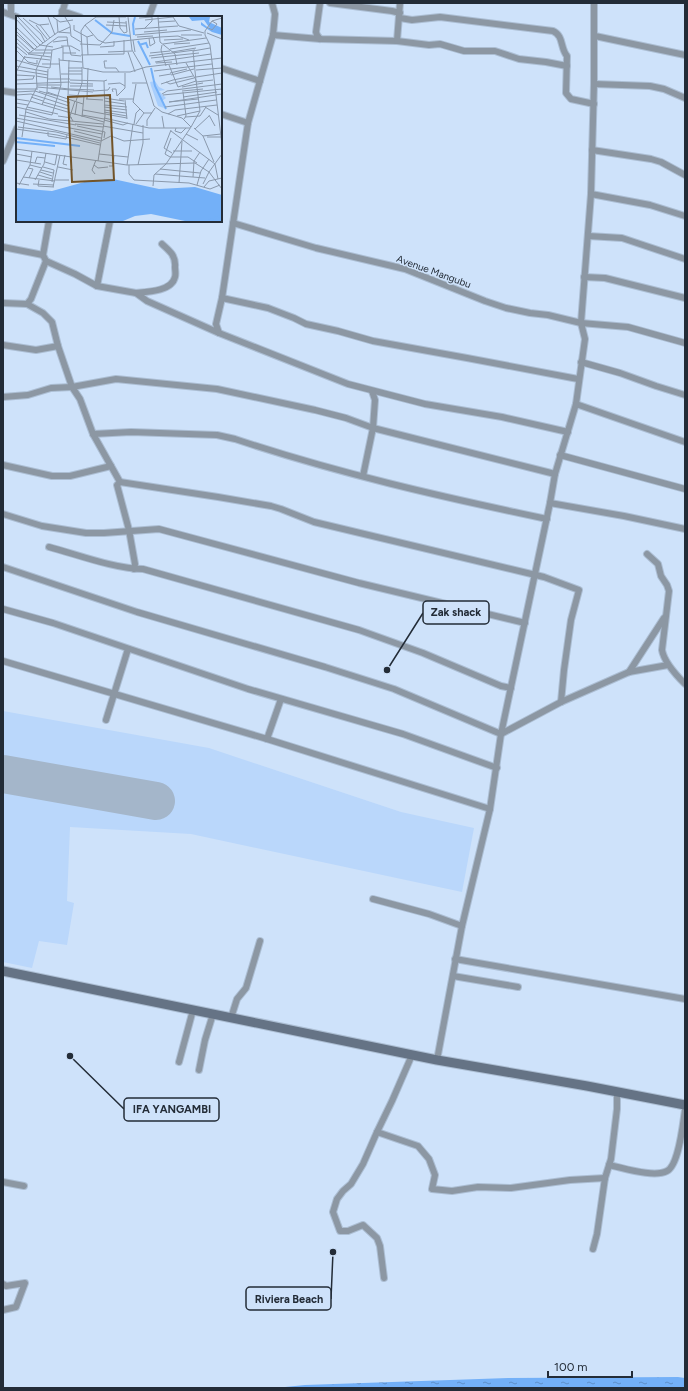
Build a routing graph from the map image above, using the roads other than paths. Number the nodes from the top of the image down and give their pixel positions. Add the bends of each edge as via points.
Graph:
1 (11, 3) edge
2 (65, 3) edge
3 (154, 3) edge
4 (272, 3) edge
5 (320, 3) edge
6 (330, 3) edge
7 (400, 3) edge
8 (594, 3) edge
9 (3, 12) edge
10 (11, 14) junction
11 (61, 14) edge
12 (400, 15) junction
13 (16, 16) edge
14 (74, 16) edge
15 (150, 16) edge
16 (273, 35) junction
17 (595, 36) junction
18 (320, 39) junction
19 (397, 41) junction
20 (685, 55) edge
21 (567, 66) junction
22 (222, 68) edge
23 (260, 81) junction
24 (594, 84) junction
25 (3, 92) edge
26 (16, 93) edge
27 (685, 98) edge
28 (594, 104) junction
29 (222, 114) edge
30 (248, 123) junction
31 (16, 130) edge
32 (6, 149) edge
33 (592, 150) junction
34 (3, 161) edge
35 (685, 175) edge
36 (591, 194) junction
37 (685, 216) edge
38 (49, 222) edge
39 (110, 222) edge
40 (233, 223) junction
41 (588, 236) junction
42 (162, 244) dead end
43 (3, 247) edge
44 (45, 258) junction
45 (685, 259) edge
46 (584, 277) junction
47 (97, 286) junction
48 (136, 293) junction
49 (222, 298) junction
50 (685, 298) edge
51 (3, 303) edge
52 (27, 304) junction
53 (581, 323) junction
54 (219, 333) junction
55 (685, 343) edge
56 (3, 345) edge
57 (58, 346) junction
58 (581, 362) junction
59 (578, 380) junction
60 (72, 387) junction
61 (372, 391) junction
62 (685, 395) edge
63 (3, 397) edge
64 (576, 404) junction
65 (373, 428) junction
66 (568, 432) junction
67 (93, 434) junction
68 (685, 442) edge
69 (560, 455) junction
70 (3, 465) edge
71 (111, 466) junction
72 (555, 474) junction
73 (363, 476) junction
74 (120, 482) junction
75 (685, 489) edge
76 (550, 503) junction
77 (3, 514) edge
78 (547, 519) junction
79 (685, 529) edge
80 (129, 530) junction
81 (49, 547) dead end
82 (647, 554) dead end
83 (3, 567) edge
84 (134, 569) junction
85 (535, 576) junction
86 (3, 609) edge
87 (665, 617) junction
88 (525, 623) junction
89 (128, 648) junction
90 (3, 661) edge
91 (668, 665) junction
92 (629, 672) junction
93 (685, 684) edge
94 (511, 688) junction
95 (114, 693) junction
96 (281, 699) junction
97 (561, 702) junction
98 (106, 720) dead end
99 (501, 734) junction
100 (267, 739) junction
101 (497, 768) junction
102 (490, 809) junction
103 (373, 899) dead end
104 (462, 926) junction
105 (260, 941) dead end
106 (455, 959) junction
107 (3, 970) edge
108 (452, 976) junction
109 (518, 987) dead end
110 (685, 999) edge
111 (193, 1010) junction
112 (213, 1014) junction
113 (231, 1018) junction
114 (412, 1055) junction
115 (437, 1060) junction
116 (179, 1062) dead end
117 (199, 1070) dead end
118 (617, 1093) junction
119 (685, 1106) edge
120 (685, 1110) edge
121 (377, 1132) junction
122 (609, 1165) junction
123 (605, 1178) junction
124 (3, 1182) edge
125 (24, 1186) dead end
126 (593, 1249) dead end
127 (384, 1278) dead end
128 (3, 1284) edge
129 (3, 1310) edge

1 - 10 street
2 - 11 street
3 - 15 street
4 - 16 street via 275,14
5 - 18 street via 316,32
6 - 12 street via 392,11
7 - 12 street
8 - 17 street
9 - 10 street
10 - 13 street
11 - 14 street
12 - 19 street
12 - 21 street via 412,20 440,17 553,31 560,35 567,56
16 - 18 street
16 - 23 street
17 - 20 street
17 - 24 street
18 - 19 street
19 - 21 street via 440,44 464,51 495,51 519,59
21 - 28 street via 568,97
22 - 23 street
23 - 30 street
24 - 27 street via 650,86
24 - 28 street
25 - 26 street
28 - 33 street
29 - 30 street
30 - 40 street
31 - 32 street
32 - 34 street
33 - 35 street via 651,159
33 - 36 street
36 - 37 street via 650,204
36 - 41 street
38 - 44 street
39 - 47 street
40 - 49 street
40 - 53 street, Avenue Mangubu via 316,248 405,269 506,308
41 - 45 street via 622,238
41 - 46 street
42 - 48 street via 172,253 175,278 164,288
43 - 44 street
44 - 47 street
44 - 52 street via 32,299
46 - 50 street via 605,278
46 - 53 street
47 - 48 street
48 - 54 street via 147,302
49 - 54 street via 216,324
49 - 59 street via 268,308 306,324 338,330 373,341
51 - 52 street
52 - 57 street via 43,313 52,322
53 - 55 street, Avenue Mangubu via 628,327
53 - 58 street via 585,339
54 - 61 street
56 - 57 street via 36,350
57 - 60 street
58 - 59 street
58 - 62 street
59 - 64 street
60 - 63 street via 51,388 28,395
60 - 65 street via 116,379 217,389 315,410
60 - 67 street via 80,399
61 - 65 street via 375,400
61 - 66 street via 424,404 502,417
64 - 66 street
64 - 68 street
65 - 72 street
65 - 73 street
66 - 69 street
67 - 71 street
67 - 73 street via 131,432 216,436 235,439
69 - 72 street
69 - 75 street
70 - 71 street via 52,476 70,476
71 - 74 street
72 - 76 street
73 - 78 street
74 - 80 street via 117,486
74 - 85 street via 271,506 314,522
76 - 78 street
76 - 79 street
77 - 80 street via 42,526 86,533
78 - 85 street
80 - 84 street
80 - 88 street via 159,529
81 - 84 street
82 - 87 street via 658,564 669,590
83 - 99 street via 137,612 394,689
84 - 94 street via 143,569 360,630
85 - 88 street
85 - 97 street via 579,590 571,620
86 - 89 street
87 - 91 street via 662,650
87 - 92 street
88 - 94 street
89 - 95 street
89 - 96 street
90 - 95 street
91 - 92 street
91 - 93 street
92 - 97 street
94 - 99 street
95 - 98 street
95 - 100 street
96 - 100 street
96 - 101 street via 403,734
97 - 99 street
99 - 101 street
100 - 102 street
101 - 102 street
102 - 104 street
103 - 104 street
104 - 106 street
105 - 113 street via 246,988 237,999
106 - 108 street
106 - 110 street
107 - 111 main road
108 - 109 street
108 - 115 street
111 - 112 main road
111 - 116 street
112 - 113 main road
112 - 117 street
113 - 114 main road
114 - 115 main road
114 - 121 street
115 - 118 main road
118 - 119 main road
118 - 122 street via 615,1135
120 - 122 street via 675,1158 668,1170 660,1173 646,1172
121 - 123 street via 418,1146 429,1159 435,1175 432,1189 452,1191 478,1187 511,1188
121 - 127 street via 363,1164 351,1184 337,1199 333,1212 340,1231 364,1225 375,1234 380,1246
122 - 123 street
123 - 126 street via 598,1234
124 - 125 street
128 - 129 street via 6,1286 25,1283 16,1307

